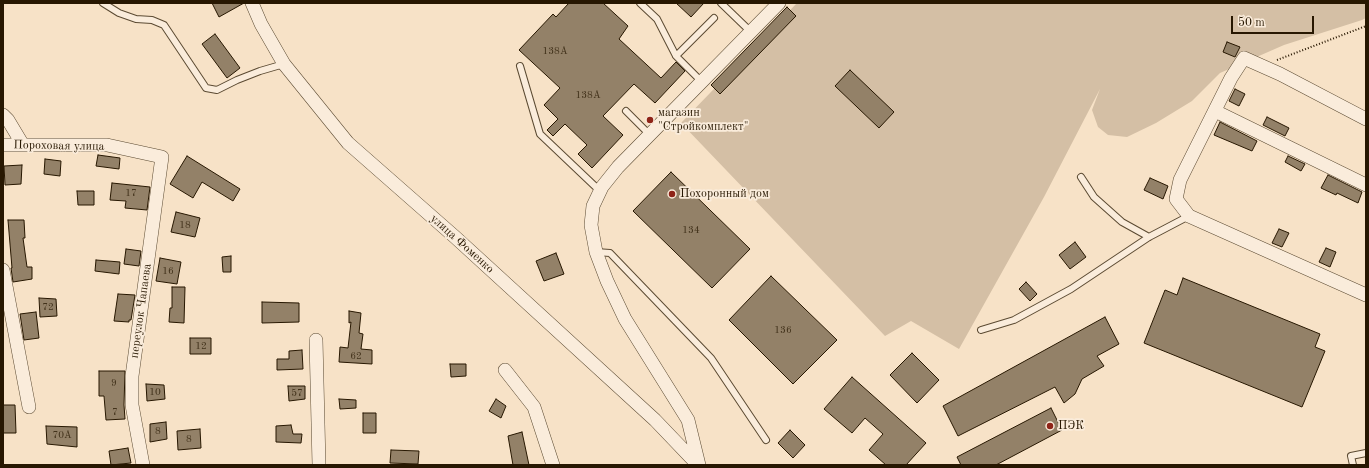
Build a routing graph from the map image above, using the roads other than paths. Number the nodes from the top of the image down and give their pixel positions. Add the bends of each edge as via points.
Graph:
1 (103, 3) edge
2 (252, 3) edge
3 (640, 3) edge
4 (721, 3) edge
5 (779, 3) edge
6 (714, 18) dead end
7 (751, 32) junction
8 (676, 56) junction
9 (284, 64) junction
10 (520, 66) dead end
11 (702, 82) junction
12 (626, 111) dead end
13 (1215, 111) junction
14 (3, 115) edge
15 (1366, 119) edge
16 (650, 135) junction
17 (3, 145) edge
18 (23, 145) junction
19 (162, 157) joint
20 (1080, 177) dead end
21 (1366, 185) edge
22 (600, 191) junction
23 (1189, 216) junction
24 (1149, 237) junction
25 (596, 252) junction
26 (3, 270) edge
27 (1366, 295) edge
28 (981, 330) dead end
29 (316, 340) dead end
30 (505, 370) dead end
31 (29, 407) dead end
32 (766, 440) dead end
33 (1366, 453) edge
34 (143, 465) edge
35 (319, 465) edge
36 (553, 465) edge
37 (698, 465) edge
38 (1353, 465) edge

1 - 9 lane via 119,13 164,25 206,88 217,90 260,71
2 - 9 street, улица Фоменко via 260,24
3 - 8 lane via 657,19
4 - 7 lane
5 - 7 street
6 - 8 lane
7 - 11 street
8 - 11 lane
9 - 37 street, улица Фоменко via 348,143 643,409
10 - 22 lane via 540,134
11 - 16 street
12 - 16 lane
13 - 15 street via 1244,58
13 - 21 street
13 - 23 street via 1180,180 1176,199
14 - 18 street
16 - 22 street via 618,167
17 - 18 street, Пороховая улица
18 - 19 street, Пороховая улица via 107,145
19 - 34 street, переулок Чапаева via 132,376 132,405
20 - 24 lane via 1094,197 1122,222
22 - 25 street via 593,206 591,225
23 - 24 lane
23 - 27 street
24 - 28 lane via 1065,292 1014,320
25 - 32 lane via 610,253 711,358
25 - 37 street via 625,319 688,420
26 - 31 street
29 - 35 street
30 - 36 street via 534,406
33 - 38 lane via 1351,456

